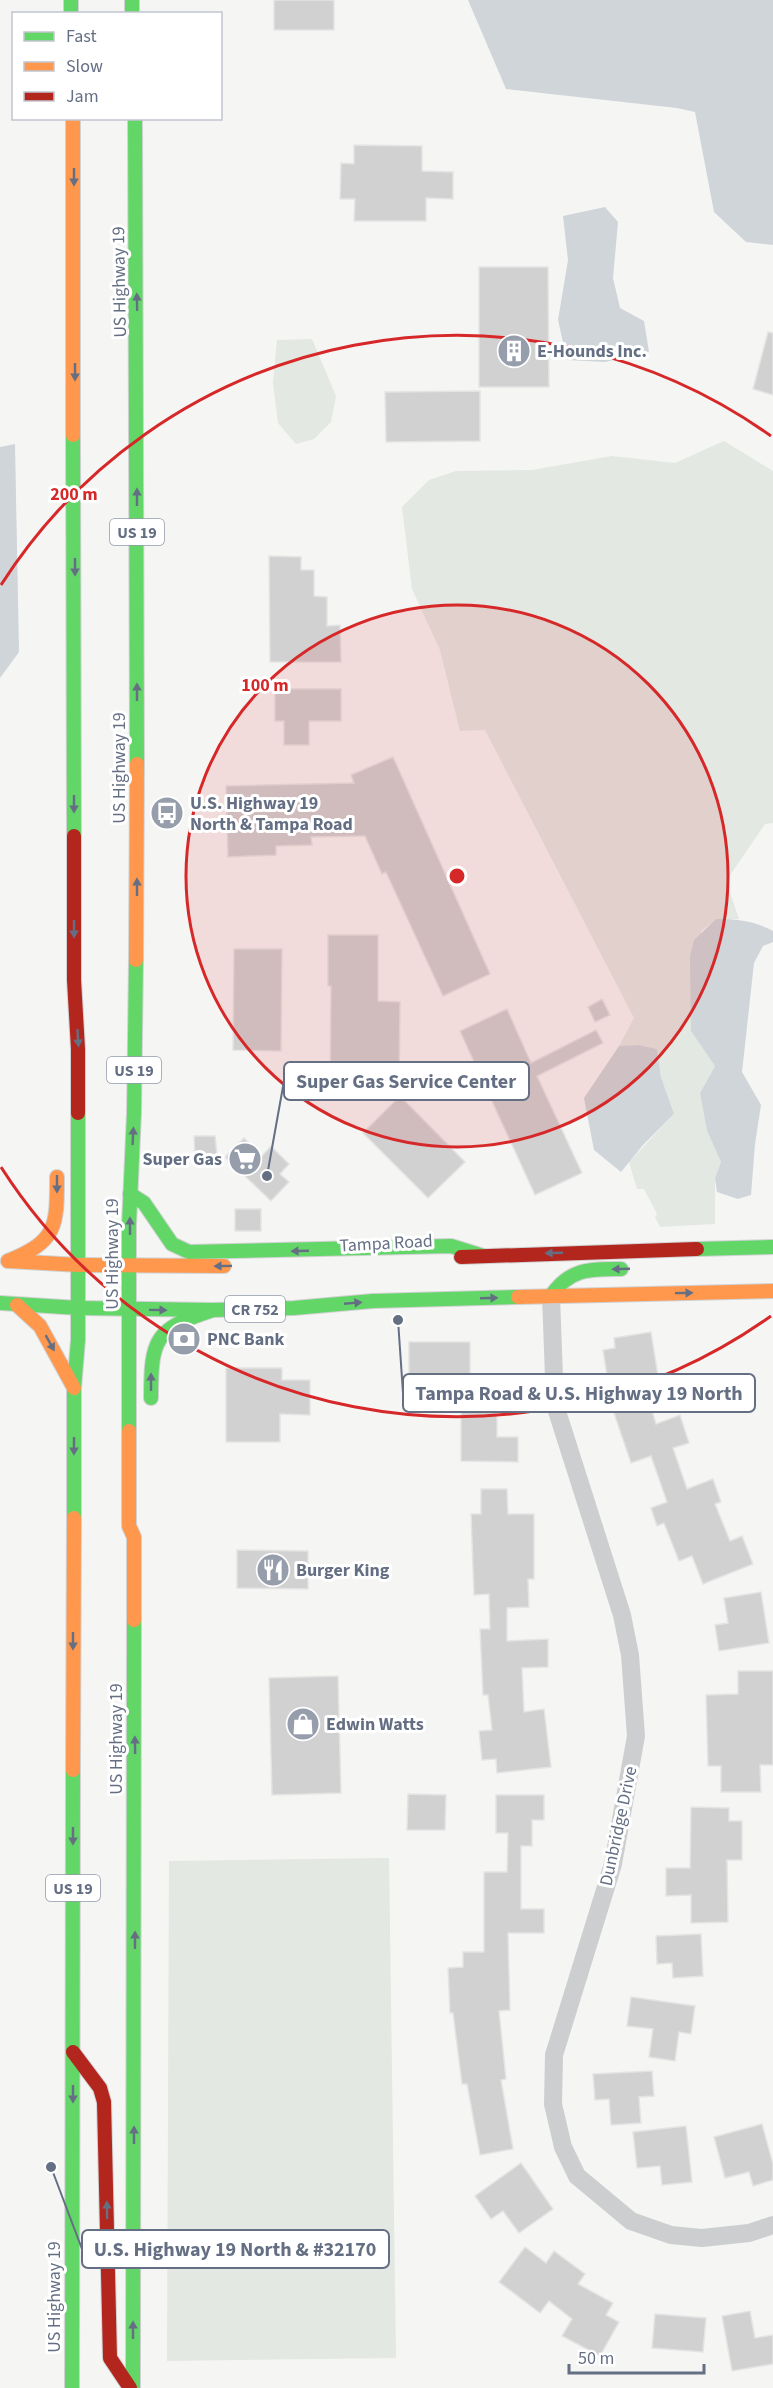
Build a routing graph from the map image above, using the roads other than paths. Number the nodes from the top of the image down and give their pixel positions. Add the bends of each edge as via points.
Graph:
1 (74, 120) edge
2 (135, 120) edge
3 (74, 980) junction
4 (63, 1027) dead end
5 (58, 1168) dead end
6 (130, 1194) junction
7 (740, 1247) junction
8 (773, 1247) edge
9 (483, 1256) junction
10 (4, 1261) edge
11 (411, 1261) dead end
12 (684, 1264) dead end
13 (79, 1265) junction
14 (244, 1266) dead end
15 (129, 1267) junction
16 (637, 1268) dead end
17 (773, 1291) edge
18 (551, 1296) junction
19 (0, 1303) edge
20 (17, 1305) junction
21 (79, 1308) junction
22 (130, 1310) junction
23 (213, 1310) junction
24 (74, 1388) junction
25 (151, 1416) dead end
26 (73, 2052) junction
27 (773, 2225) edge
28 (72, 2388) edge
29 (132, 2388) edge

1 -> 3 main road, US Highway 19 / US 19
6 -> 2 main road, US Highway 19 / US 19 via 137,885
3 - 4 main road
3 -> 13 main road, US Highway 19 / US 19
5 -> 10 main road via 56,1225 46,1241 31,1252
9 -> 6 main road via 451,1246 189,1252 172,1244 144,1203
15 -> 6 main road, US Highway 19 / US 19
7 - 8 main road, Tampa Road
7 -> 9 main road, Tampa Road
7 - 12 main road
9 - 11 main road, Tampa Road
10 - 13 main road
13 - 15 main road
13 - 21 main road, US Highway 19 / US 19
14 -> 15 main road
15 - 22 main road, US Highway 19 / US 19
16 -> 18 main road via 590,1269 570,1275 560,1281
18 -> 17 main road, CR 752
23 -> 18 main road, CR 752
18 - 27 street, Dunbridge Drive via 555,1405 622,1615 630,1655 636,1736 613,1864 554,2055 553,2104 563,2147 577,2176 631,2221 671,2235 702,2238 748,2233
19 - 20 main road, CR 752
20 - 21 main road, CR 752
20 -> 24 main road via 40,1326
21 - 22 main road, CR 752
21 - 24 main road, US Highway 19 / US 19
22 -> 23 main road, CR 752
29 -> 22 main road, US Highway 19 / US 19 via 138,1534 129,1526
25 -> 23 main road via 153,1349 162,1332 182,1320
24 -> 26 main road, US Highway 19 / US 19
26 -> 28 main road, US Highway 19 / US 19
29 -> 26 main road via 110,2358 104,2102 100,2088

